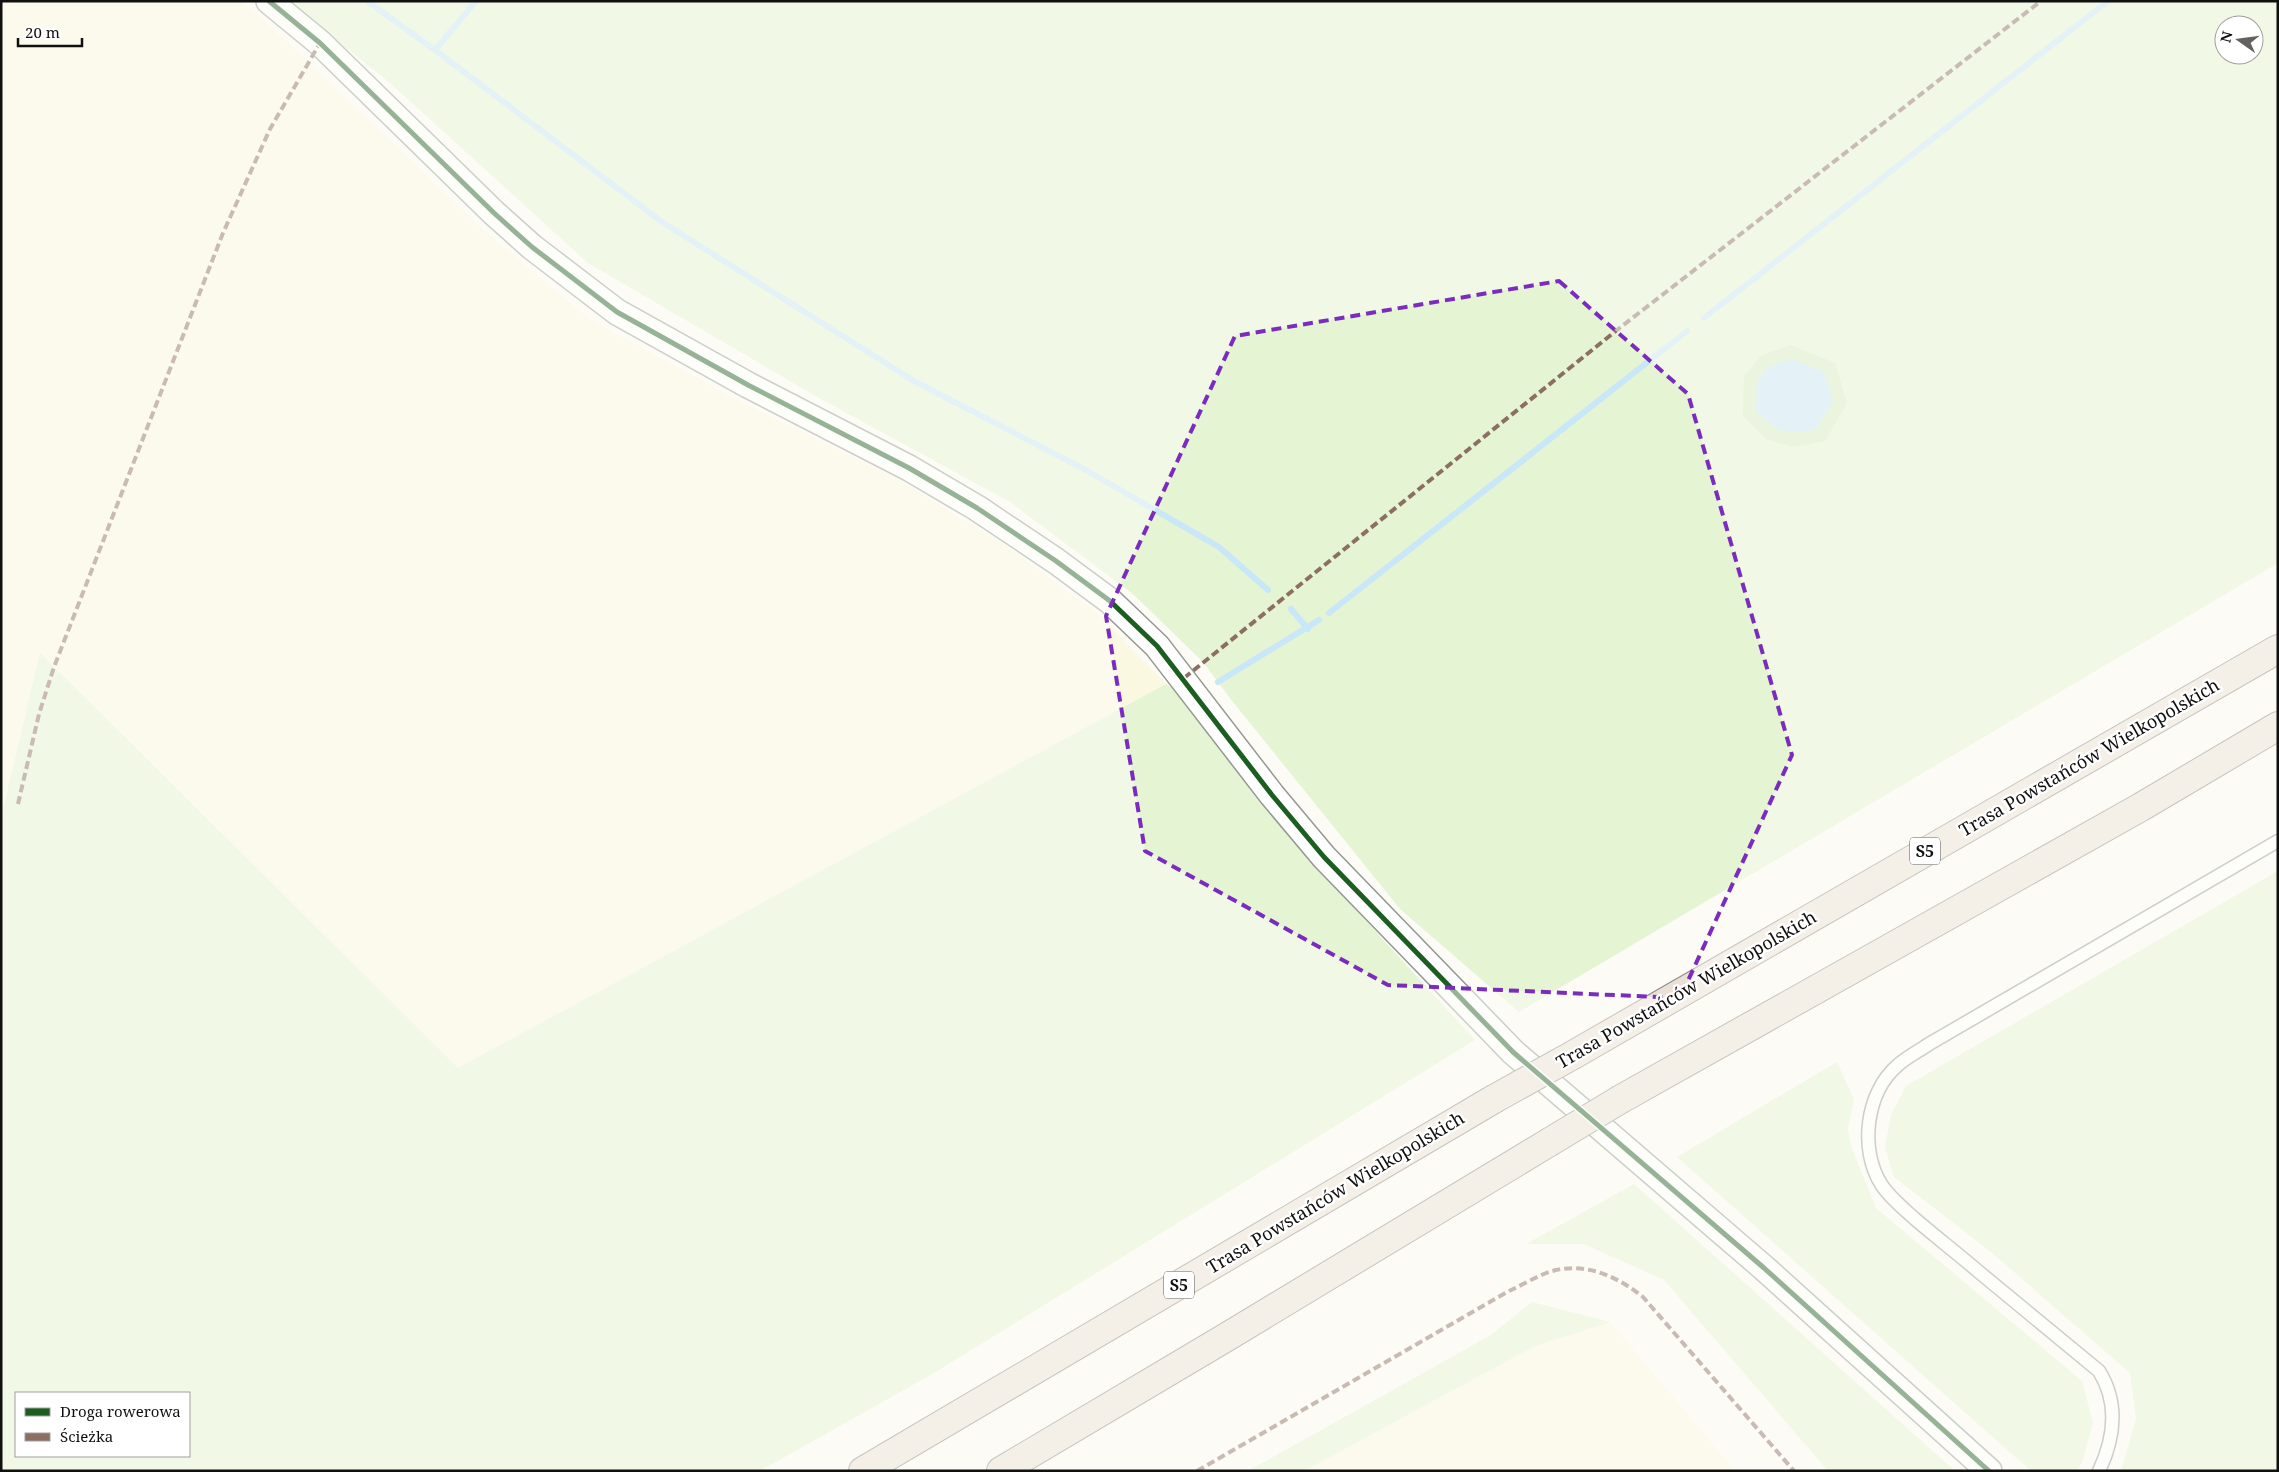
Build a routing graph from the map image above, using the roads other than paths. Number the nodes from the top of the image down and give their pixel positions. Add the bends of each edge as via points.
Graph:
1 (269, 1) edge
2 (2278, 649) edge
3 (2278, 726) edge
4 (2278, 841) edge
5 (863, 1471) edge
6 (1001, 1471) edge
7 (1988, 1471) edge
8 (2099, 1471) edge

1 - 7 street via 320,43 513,230 617,312 748,385 909,468 977,508 1110,601 1157,646 1324,857 1512,1052 1764,1268
2 - 5 highway, Trasa Powstańców Wielkopolskich / S5, bridge via 1494,1099
3 - 6 highway, bridge via 2141,807 1621,1099
4 - 8 lane via 1929,1044 1891,1072 1874,1103 1868,1125 1868,1146 1881,1185 1940,1240 2099,1370 2107,1383 2113,1415 2112,1435

